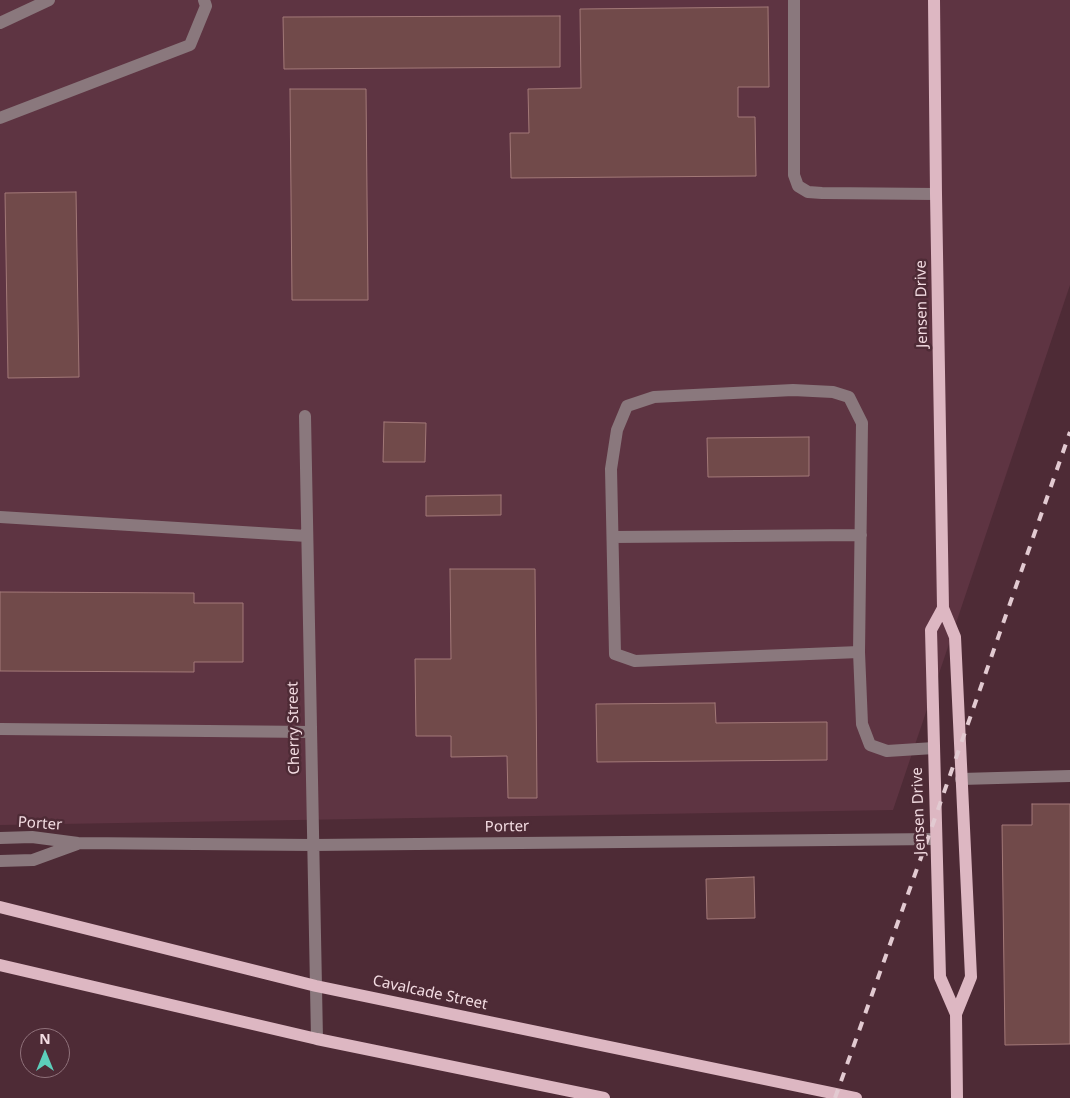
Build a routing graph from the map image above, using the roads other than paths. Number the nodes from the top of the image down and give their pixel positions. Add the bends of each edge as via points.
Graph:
1 (49, 0) edge
2 (204, 0) edge
3 (794, 0) edge
4 (934, 0) edge
5 (0, 22) edge
6 (0, 118) edge
7 (936, 194) junction
8 (305, 416) dead end
9 (0, 517) edge
10 (861, 535) junction
11 (307, 536) junction
12 (612, 537) junction
13 (943, 608) junction
14 (859, 652) junction
15 (0, 729) edge
16 (311, 732) junction
17 (934, 748) junction
18 (1070, 776) edge
19 (961, 779) junction
20 (0, 838) edge
21 (936, 839) junction
22 (78, 843) junction
23 (313, 846) junction
24 (0, 861) edge
25 (0, 907) edge
26 (0, 965) edge
27 (316, 986) junction
28 (956, 1014) junction
29 (317, 1039) junction
30 (604, 1098) edge
31 (856, 1098) edge
32 (957, 1098) edge

1 - 5 street
2 - 6 street via 206,6 190,45
3 - 7 street via 794,175 798,186 808,192 822,193
4 - 7 main road, Jensen Drive
7 - 13 main road, Jensen Drive
8 - 11 street, Cherry Street
9 - 11 street
10 - 12 street
10 - 12 street via 862,424 849,397 833,392 793,390 654,397 627,406 617,430 611,469
10 - 14 street
11 - 16 street, Cherry Street
12 - 14 street via 615,654 635,661
13 - 17 main road, Jensen Drive via 931,630
13 - 19 main road, Jensen Drive via 955,637
14 - 17 street via 862,724 870,745 886,751
15 - 16 street
16 - 23 street, Cherry Street
17 - 21 main road, Jensen Drive
18 - 19 street
19 - 28 main road, Jensen Drive via 971,977
20 - 22 street, Porter via 32,837
21 - 23 street, Porter
21 - 28 main road, Jensen Drive via 940,977
22 - 23 street, Porter
22 - 24 street, Porter via 33,860
23 - 27 street, Cherry Street
25 - 27 main road, Cavalcade Street
26 - 29 main road
27 - 29 street, Cherry Street
27 - 31 main road, Cavalcade Street
28 - 32 main road, Jensen Drive
29 - 30 main road

